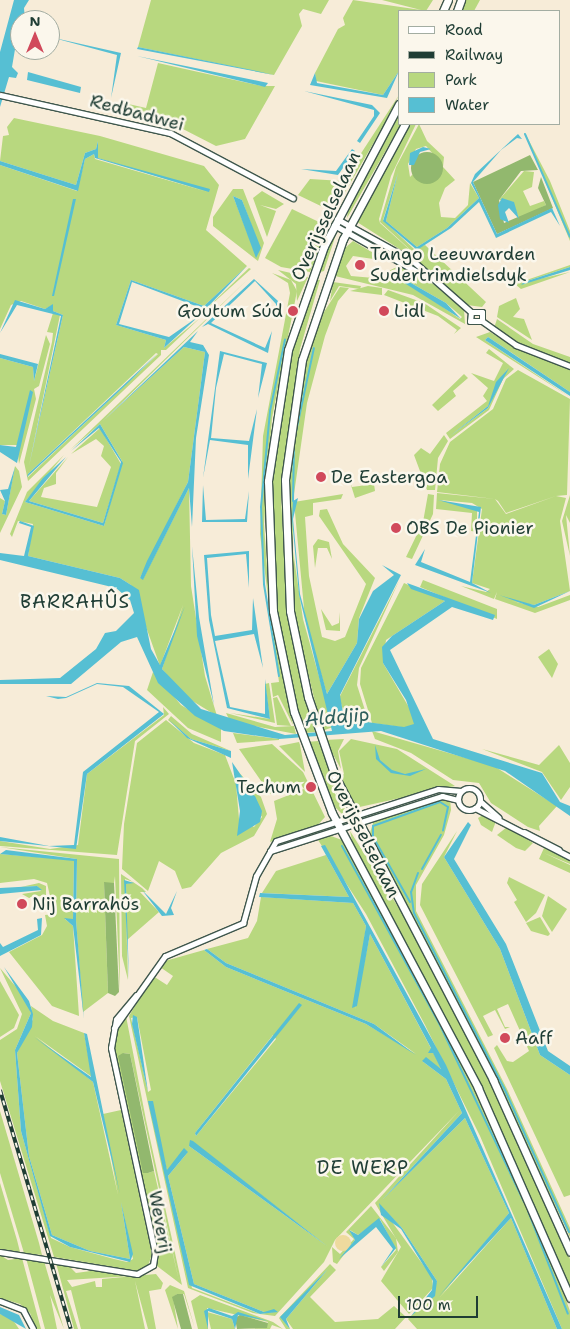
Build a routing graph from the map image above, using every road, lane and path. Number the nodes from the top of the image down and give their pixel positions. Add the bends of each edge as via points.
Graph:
1 (0, 95) edge
2 (398, 106) edge
3 (404, 125) edge
4 (294, 198) dead end
5 (336, 222) junction
6 (348, 228) junction
7 (471, 312) junction
8 (482, 321) junction
9 (570, 366) edge
10 (461, 791) junction
11 (458, 800) junction
12 (480, 801) junction
13 (475, 808) junction
14 (352, 816) junction
15 (501, 820) junction
16 (336, 821) junction
17 (357, 824) junction
18 (340, 829) junction
19 (270, 852) junction
20 (570, 857) edge
21 (570, 1251) edge
22 (0, 1252) edge
23 (570, 1298) edge
24 (0, 1301) edge
25 (33, 1329) edge

1 - 4 street, Redbadwei via 170,133
2 - 5 main road, Overijsselselaan
3 - 6 main road, Overijsselselaan
5 - 6 street
5 - 16 main road, Overijsselselaan via 310,281 278,396 267,500 274,618 299,730
6 - 7 street via 413,261
6 - 14 main road, Overijsselselaan via 325,284 294,398 284,512 290,611 322,743
7 - 8 street via 482,312
7 - 8 street via 470,321
8 - 9 street via 516,345
10 - 11 street
10 - 12 street via 474,789
10 - 14 street via 438,789
11 - 13 street via 465,809
11 - 17 street via 442,796
12 - 13 street
12 - 15 street
13 - 15 street
14 - 16 street
14 - 17 main road, Overijsselselaan
15 - 20 street
16 - 18 main road, Overijsselselaan
16 - 19 street via 276,840
17 - 18 street
17 - 21 main road, Overijsselselaan via 489,1071
18 - 19 street
18 - 23 main road, Overijsselselaan via 478,1088
19 - 22 street, Weverij via 256,876 243,923 165,956 114,1028 113,1059 155,1253 153,1265 137,1274
24 - 25 street via 24,1310

